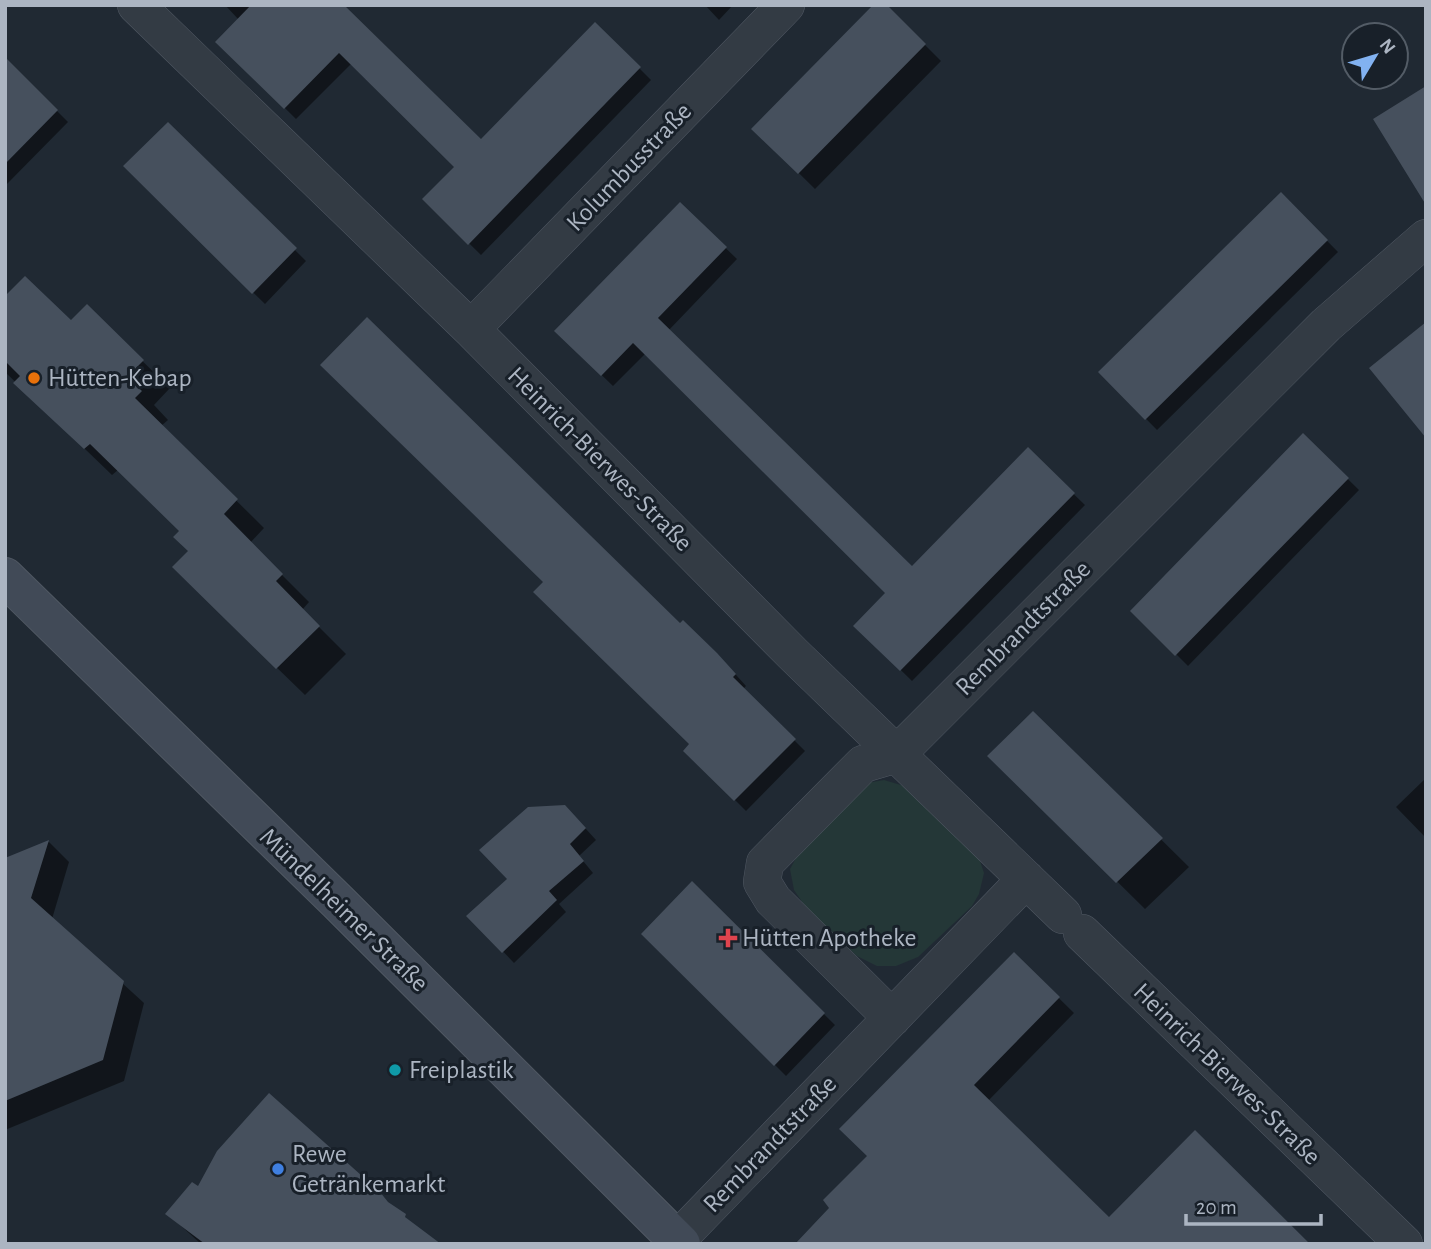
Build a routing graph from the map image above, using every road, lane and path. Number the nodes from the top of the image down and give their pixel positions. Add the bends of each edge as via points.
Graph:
1 (136, 5) edge
2 (786, 5) edge
3 (1426, 238) edge
4 (471, 329) junction
5 (5, 577) edge
6 (897, 754) junction
7 (1026, 879) junction
8 (892, 1018) junction
9 (679, 1242) edge
10 (1404, 1244) edge

1 - 4 street, Heinrich-Bierwes-Straße
2 - 4 street, Kolumbusstraße
3 - 6 street, Rembrandtstraße via 1326,325
4 - 6 street, Heinrich-Bierwes-Straße
5 - 9 main road, Mündelheimer Straße
6 - 7 street, Heinrich-Bierwes-Straße
6 - 8 street, Rembrandtstraße via 863,764 765,863 762,882 773,900
7 - 8 street, Rembrandtstraße
7 - 10 street, Heinrich-Bierwes-Straße
8 - 9 street, Rembrandtstraße

